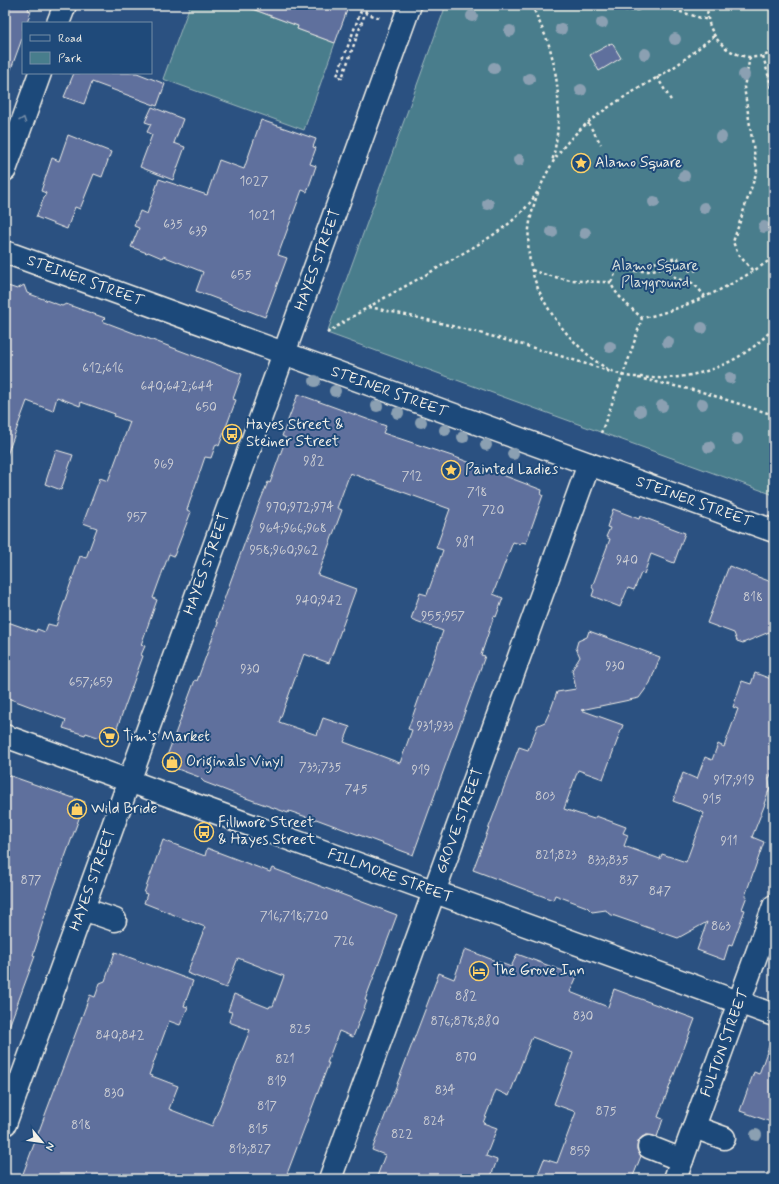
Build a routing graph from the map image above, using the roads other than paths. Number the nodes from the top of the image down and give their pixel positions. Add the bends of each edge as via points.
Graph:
1 (65, 5) edge
2 (410, 5) edge
3 (58, 22) edge
4 (40, 74) edge
5 (5, 170) edge
6 (5, 252) edge
7 (284, 353) junction
8 (589, 464) junction
9 (774, 531) edge
10 (5, 736) edge
11 (129, 781) junction
12 (434, 892) junction
13 (774, 906) edge
14 (83, 909) junction
15 (115, 920) dead end
16 (739, 1002) junction
17 (774, 1015) edge
18 (5, 1124) edge
19 (694, 1127) junction
20 (724, 1138) dead end
21 (649, 1147) dead end
22 (679, 1169) edge
23 (330, 1179) edge

1 - 3 street
2 - 7 street, HAYES STREET
5 -> 4 street
6 - 7 street, STEINER STREET
7 - 8 street, STEINER STREET
7 - 11 street, HAYES STREET
8 - 9 street, STEINER STREET
8 - 12 street, GROVE STREET
10 - 11 street, FILLMORE STREET
11 - 12 street, FILLMORE STREET
11 - 14 street, HAYES STREET
12 - 16 street, FILLMORE STREET
12 - 23 street, GROVE STREET
13 - 16 street, FULTON STREET
14 - 15 street
14 - 18 street, HAYES STREET
16 - 17 street, FILLMORE STREET
16 - 19 street, FULTON STREET
19 - 20 street
19 - 22 street, FULTON STREET
21 - 22 street

